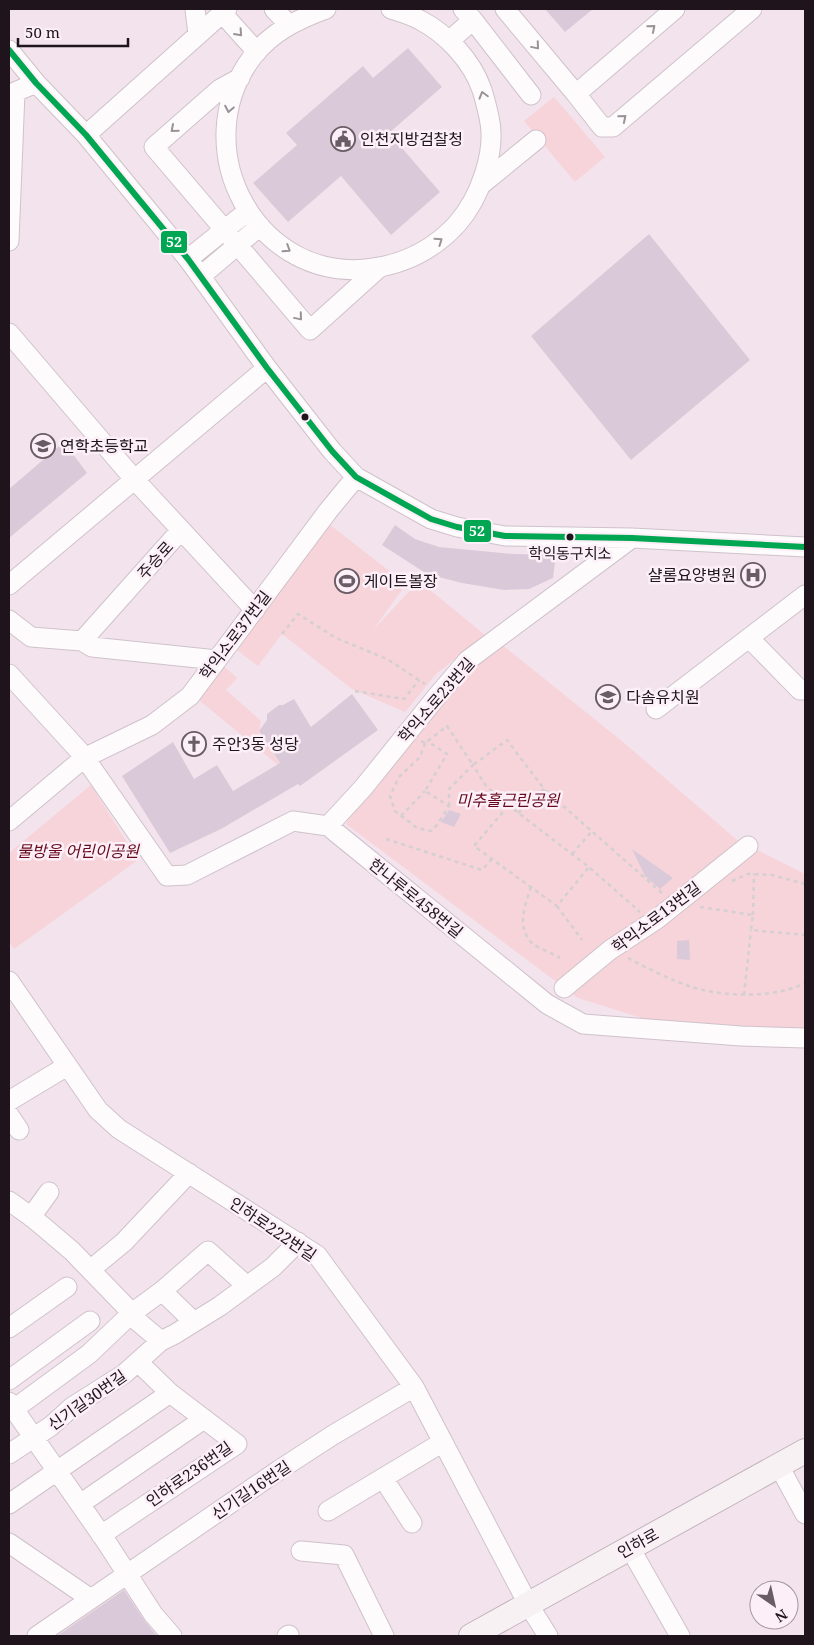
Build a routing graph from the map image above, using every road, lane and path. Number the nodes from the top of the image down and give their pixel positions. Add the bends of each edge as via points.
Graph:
1 (195, 9) edge
2 (274, 9) edge
3 (326, 9) edge
4 (391, 9) edge
5 (505, 9) edge
6 (676, 9) edge
7 (752, 9) edge
8 (225, 11) edge
9 (311, 12) edge
10 (468, 14) edge
11 (289, 25) junction
12 (198, 34) junction
13 (449, 41) junction
14 (9, 50) edge
15 (257, 52) junction
16 (240, 78) junction
17 (36, 83) junction
18 (12, 91) edge
19 (576, 94) junction
20 (531, 95) dead end
21 (86, 135) junction
22 (536, 140) dead end
23 (482, 184) junction
24 (248, 211) junction
25 (260, 226) junction
26 (224, 230) junction
27 (9, 241) edge
28 (238, 246) junction
29 (188, 258) junction
30 (380, 267) junction
31 (202, 276) junction
32 (9, 333) edge
33 (267, 368) junction
34 (356, 477) junction
35 (134, 479) junction
36 (181, 530) junction
37 (632, 538) junction
38 (805, 547) edge
39 (9, 585) edge
40 (805, 595) edge
41 (255, 610) junction
42 (9, 620) edge
43 (282, 634) dead end
44 (749, 638) junction
45 (82, 641) junction
46 (218, 660) junction
47 (9, 674) edge
48 (419, 680) junction
49 (805, 690) edge
50 (355, 691) dead end
51 (438, 695) junction
52 (656, 709) dead end
53 (404, 736) junction
54 (426, 742) junction
55 (84, 758) junction
56 (473, 765) junction
57 (544, 789) junction
58 (425, 791) junction
59 (449, 806) junction
60 (508, 806) junction
61 (518, 813) junction
62 (401, 816) junction
63 (9, 821) edge
64 (328, 826) junction
65 (592, 831) junction
66 (386, 840) dead end
67 (748, 846) dead end
68 (572, 854) junction
69 (492, 859) junction
70 (589, 866) junction
71 (754, 874) junction
72 (700, 884) junction
73 (805, 884) edge
74 (531, 887) junction
75 (684, 905) junction
76 (557, 906) junction
77 (752, 915) junction
78 (652, 923) junction
79 (751, 930) junction
80 (805, 936) edge
81 (582, 940) dead end
82 (610, 950) junction
83 (560, 958) dead end
84 (9, 981) edge
85 (805, 982) edge
86 (564, 988) dead end
87 (744, 994) junction
88 (805, 1038) edge
89 (67, 1066) junction
90 (9, 1101) edge
91 (190, 1174) junction
92 (49, 1192) dead end
93 (17, 1211) edge
94 (298, 1242) junction
95 (90, 1270) junction
96 (247, 1286) junction
97 (67, 1287) dead end
98 (162, 1291) junction
99 (132, 1312) junction
100 (90, 1321) dead end
101 (194, 1322) junction
102 (9, 1328) edge
103 (161, 1341) junction
104 (138, 1362) junction
105 (9, 1380) edge
106 (414, 1387) junction
107 (170, 1394) junction
108 (11, 1406) edge
109 (204, 1419) junction
110 (33, 1437) junction
111 (443, 1442) junction
112 (805, 1451) edge
113 (9, 1454) edge
114 (778, 1466) junction
115 (57, 1471) junction
116 (382, 1478) junction
117 (9, 1504) edge
118 (80, 1504) junction
119 (328, 1511) dead end
120 (805, 1514) edge
121 (412, 1523) dead end
122 (101, 1535) junction
123 (9, 1543) edge
124 (630, 1548) junction
125 (301, 1551) dead end
126 (128, 1574) junction
127 (91, 1599) junction
128 (528, 1604) junction
129 (37, 1636) edge
130 (172, 1636) edge
131 (384, 1636) edge
132 (471, 1636) edge
133 (548, 1636) edge
134 (680, 1636) edge

1 - 12 street
2 - 11 street
3 - 9 street
4 - 13 street via 420,20
5 -> 19 street
19 -> 6 street
19 -> 7 street via 602,127 613,127
8 - 12 street
8 -> 15 street
9 - 11 street
10 - 13 street
10 - 20 street
11 - 15 street
12 - 21 street
23 -> 13 street via 490,153 490,121 482,90 467,62
14 - 17 street
15 - 16 street
16 -> 24 street via 230,101 226,151 230,176
16 -> 26 street via 220,89 154,147
17 - 18 street
17 - 21 street
18 - 27 street
21 - 29 street
22 - 23 street
30 -> 23 street via 419,254 446,236 467,212
24 - 25 street
24 - 26 street
25 - 28 street
25 -> 30 street via 271,238 315,263 339,269
26 - 28 street
26 - 29 street
28 -> 30 street via 310,330
28 - 31 street
29 - 31 street
31 - 33 street
32 - 35 street, 주승로
33 - 34 street
33 - 35 street
34 - 37 street via 431,519 457,527 506,536
34 - 41 street, 학익소로37번길
35 - 36 street, 주승로
35 - 39 street
36 - 41 street
36 - 45 street, 주승로
37 - 38 street
37 - 51 street, 학익소로23번길 via 468,660
40 - 44 street
41 - 46 street, 학익소로37번길
42 - 45 street via 31,637
43 - 48 path via 298,614 336,638 387,659
44 - 49 street via 800,690
44 - 52 street
45 - 46 street via 92,646
46 - 55 street, 학익소로37번길 via 190,696 152,726
47 - 55 street
48 - 50 path via 404,699
48 - 51 path
51 - 53 street, 학익소로23번길
53 - 54 path
53 - 64 street, 학익소로23번길
54 - 56 path via 447,726
54 - 58 path via 447,754
54 - 62 path via 420,757 399,777 390,796 395,811
55 - 63 street, 학익소로37번길
55 - 64 street via 167,876 187,875 293,821
56 - 57 path via 507,740
56 - 59 path via 449,789
56 - 60 path via 486,786
57 - 61 path
57 - 65 path
58 - 59 path
58 - 62 path
59 - 62 path via 438,825 431,830 417,828
60 - 61 path
60 - 69 path via 474,846
61 - 68 path
64 - 88 street, 한나루로458번길 via 547,1004 583,1024
65 - 68 path
65 - 75 path via 648,883
66 - 69 path via 482,870
67 - 72 street, 학익소로13번길
68 - 70 path
69 - 74 path
70 - 76 path
70 - 78 path
71 - 72 path via 717,888
71 - 73 path
71 - 77 path
72 - 75 street, 학익소로13번길
74 - 76 path
74 - 83 path via 522,926 532,943
75 - 77 path
75 - 78 street, 학익소로13번길
76 - 81 path
77 - 79 path
78 - 82 street, 학익소로13번길
79 - 80 path
79 - 87 path
82 - 86 street, 학익소로13번길
82 - 87 path via 696,988
84 - 89 street, 인하로222번길
85 - 87 path via 770,993
89 - 90 street
89 - 91 street, 인하로222번길 via 98,1110 112,1123
91 - 94 street, 인하로222번길
91 - 95 street via 124,1242
92 - 93 street
93 - 95 street via 72,1252
94 - 96 street, 신기길30번길 via 274,1267
94 - 106 street, 인하로222번길 via 317,1255
95 - 99 street
96 - 98 street via 208,1251
96 - 101 street, 신기길30번길
97 - 102 street
98 - 99 street
98 - 101 street
99 - 103 street via 136,1320
99 - 108 street via 88,1354
100 - 105 street
101 - 103 street, 신기길30번길
103 - 104 street, 신기길30번길
104 - 107 street, 인하로236번길
104 - 110 street, 신기길30번길
106 - 111 street, 인하로222번길
106 - 126 street, 신기길16번길 via 278,1470
107 - 109 street, 인하로236번길
107 - 115 street
108 - 110 street
109 - 118 street
109 - 122 street, 인하로236번길 via 237,1444
110 - 113 street, 신기길30번길
110 - 115 street
111 - 116 street
111 - 128 street, 인하로222번길
112 - 114 main road, 인하로
114 - 120 street
114 - 124 main road, 인하로
115 - 117 street
115 - 118 street
116 - 119 street
116 - 121 street
118 - 122 street
122 - 126 street
123 - 127 street
124 - 128 main road, 인하로
124 - 134 street
125 - 131 street via 344,1555
126 - 127 street, 신기길16번길
126 - 130 street via 153,1614
127 - 129 street, 신기길16번길
128 - 132 main road, 인하로
128 - 133 street, 인하로222번길

